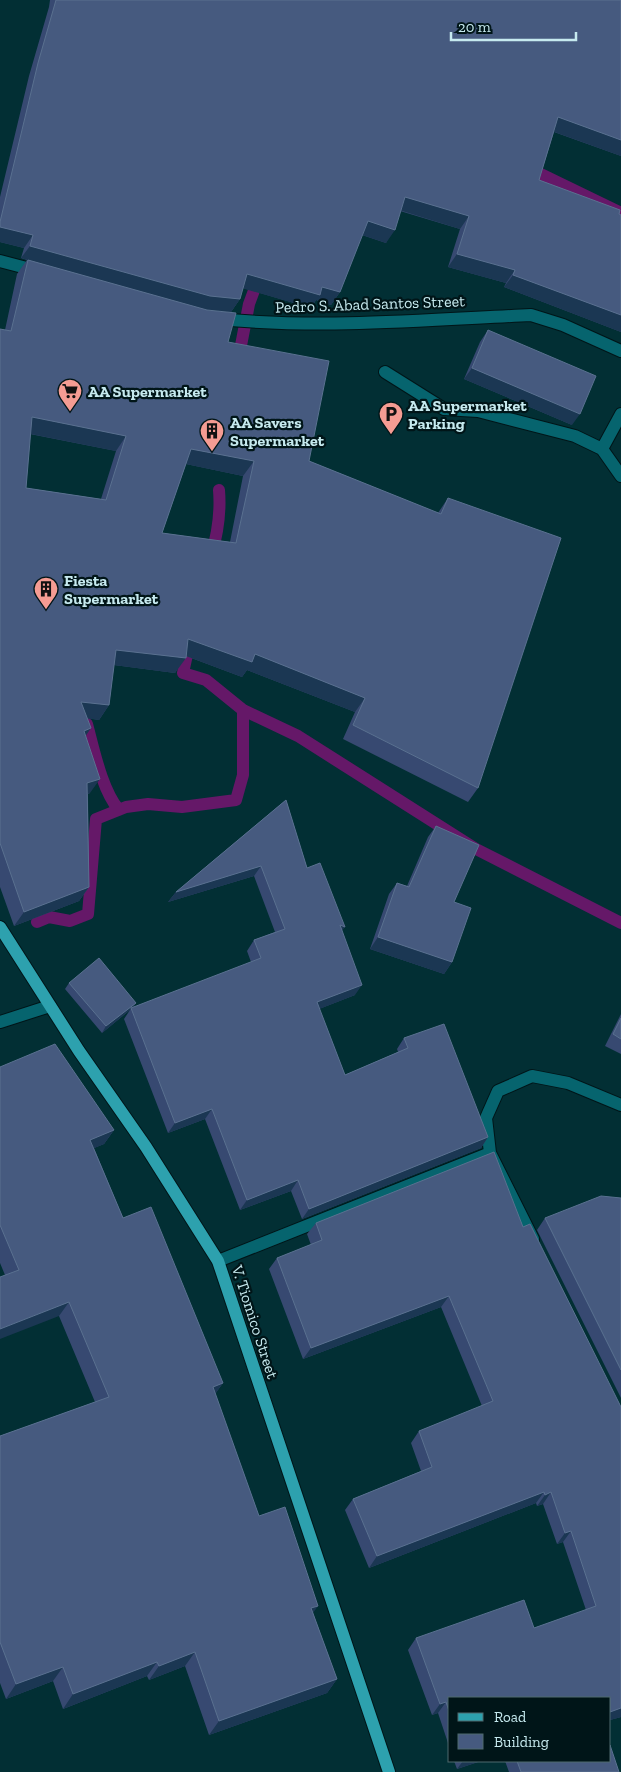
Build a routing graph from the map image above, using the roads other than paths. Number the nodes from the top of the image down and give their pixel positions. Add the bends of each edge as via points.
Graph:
1 (0, 261) edge
2 (47, 274) edge
3 (208, 318) edge
4 (621, 351) edge
5 (385, 372) dead end
6 (621, 414) edge
7 (602, 449) junction
8 (621, 476) edge
9 (0, 927) edge
10 (50, 1006) junction
11 (0, 1022) edge
12 (621, 1105) edge
13 (490, 1153) junction
14 (538, 1249) edge
15 (218, 1261) junction
16 (389, 1772) edge

1 - 2 street
3 - 4 street, Pedro S. Abad Santos Street via 266,324 328,325 531,315 563,325
5 - 7 street via 444,409 478,411 575,436
6 - 7 street
7 - 8 street
9 - 10 main road, V. Tiomico Street
10 - 11 street
10 - 15 main road, V. Tiomico Street via 146,1147
12 - 13 street via 568,1083 532,1076 498,1091 486,1118
13 - 14 street
13 - 15 street
15 - 16 main road, V. Tiomico Street

